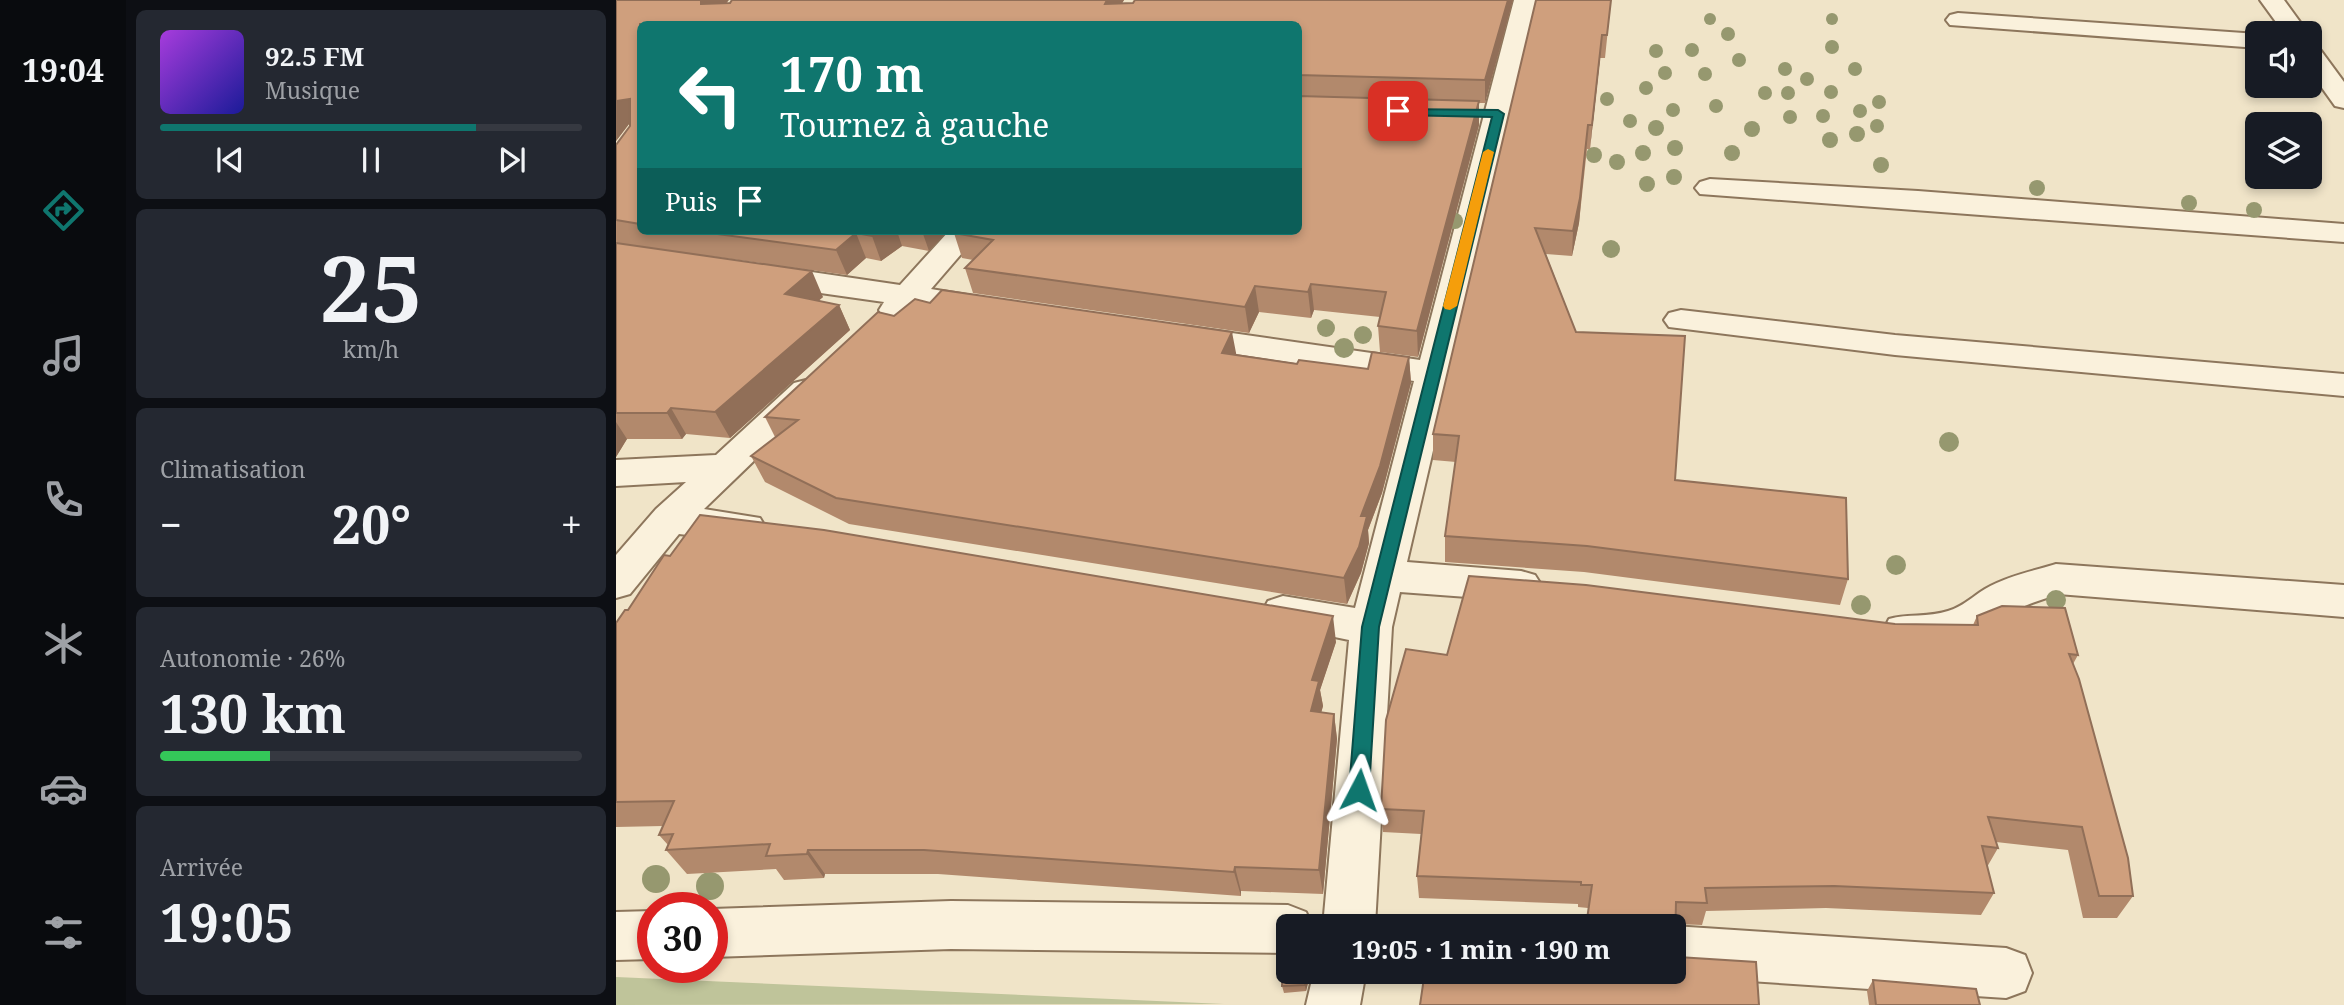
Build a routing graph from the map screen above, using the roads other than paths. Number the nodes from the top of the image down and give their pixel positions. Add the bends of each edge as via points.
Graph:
1 (1526, 0) edge
2 (2272, 0) edge
3 (1958, 20) dead end
4 (2287, 21) edge
5 (2245, 40) edge
6 (2322, 70) edge
7 (2344, 100) edge
8 (1710, 188) dead end
9 (2344, 233) edge
10 (963, 235) edge
11 (736, 271) edge
12 (910, 296) junction
13 (1020, 312) edge
14 (1681, 320) dead end
15 (871, 332) edge
16 (1157, 332) edge
17 (831, 368) edge
18 (1434, 373) junction
19 (2344, 386) edge
20 (723, 467) junction
21 (616, 473) edge
22 (670, 519) junction
23 (786, 533) edge
24 (1384, 576) junction
25 (616, 583) edge
26 (1560, 589) edge
27 (2344, 601) edge
28 (1246, 606) edge
29 (1371, 627) junction
30 (1873, 628) edge
31 (1350, 914) edge
32 (1276, 929) edge
33 (728, 932) edge
34 (637, 935) edge
35 (616, 936) edge
36 (1686, 952) edge
37 (2006, 973) dead end
38 (1337, 984) edge
39 (1333, 1005) edge

1 - 18 street via 1485,113
2 - 4 street
3 - 5 street
6 - 7 street
8 - 9 street
10 - 12 street
11 - 12 street
12 - 13 street
12 - 15 street
14 - 19 street via 1895,345
16 - 18 street
17 - 20 street
18 - 24 street
20 - 21 street
20 - 22 street
22 - 23 street
22 - 25 street
24 - 26 street
24 - 29 street
27 - 30 street via 2056,579 2001,600 1956,626 1928,632
28 - 29 street
29 - 31 street
32 - 33 street via 951,925
34 - 35 street
36 - 37 street
38 - 39 street

